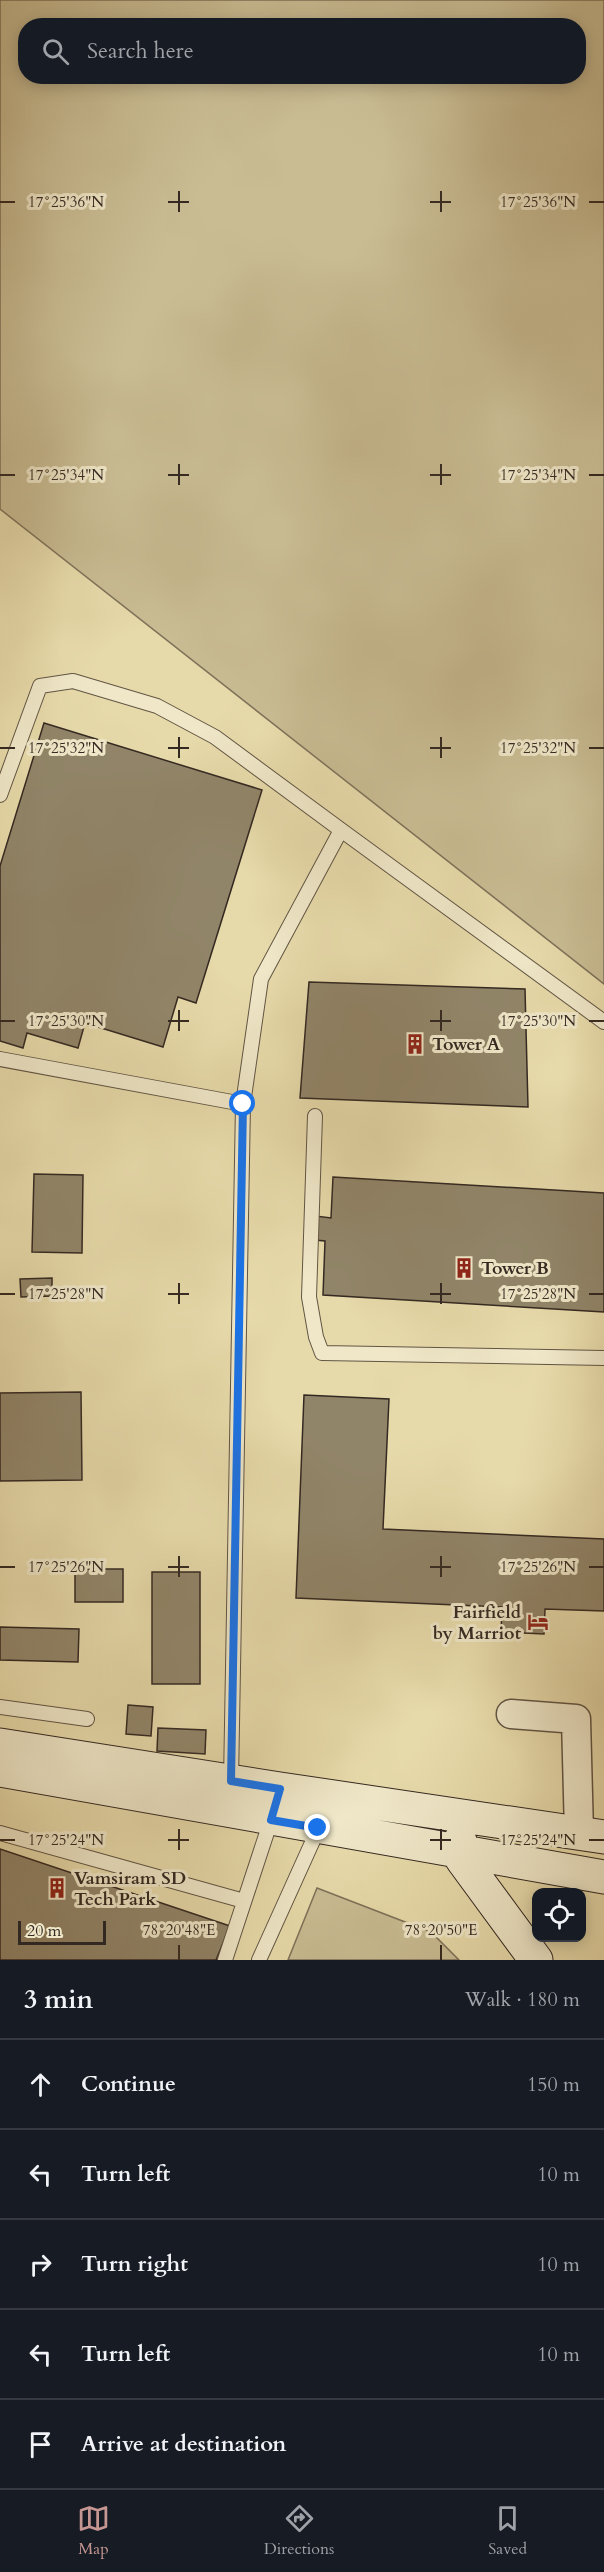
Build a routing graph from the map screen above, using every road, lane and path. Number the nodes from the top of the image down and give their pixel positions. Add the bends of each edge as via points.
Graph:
1 (0, 795) edge
2 (341, 830) junction
3 (604, 1022) edge
4 (0, 1059) edge
5 (243, 1104) junction
6 (315, 1116) dead end
7 (604, 1358) edge
8 (0, 1707) edge
9 (511, 1714) dead end
10 (87, 1719) dead end
11 (0, 1744) edge
12 (0, 1770) edge
13 (231, 1781) junction
14 (332, 1797) junction
15 (275, 1805) junction
16 (464, 1815) junction
17 (318, 1828) junction
18 (0, 1833) edge
19 (591, 1835) edge
20 (458, 1853) junction
21 (604, 1877) edge
22 (244, 1901) junction
23 (225, 1960) edge
24 (259, 1960) edge
25 (536, 1960) edge

1 - 2 lane via 40,686 74,681 157,706 214,737
2 - 3 lane
2 - 5 lane via 261,979
4 - 5 lane
5 - 13 lane
6 - 7 lane via 309,1296 322,1353
8 - 10 lane
9 - 19 street via 576,1719
11 - 13 main road
12 - 15 main road
13 - 15 main road
14 - 15 main road
14 - 16 main road
14 - 17 lane
15 - 17 main road
15 - 22 lane
16 - 19 main road
16 - 20 main road
17 - 20 main road
17 - 24 lane
18 - 22 lane
20 - 21 main road
20 - 25 main road
22 - 23 lane

